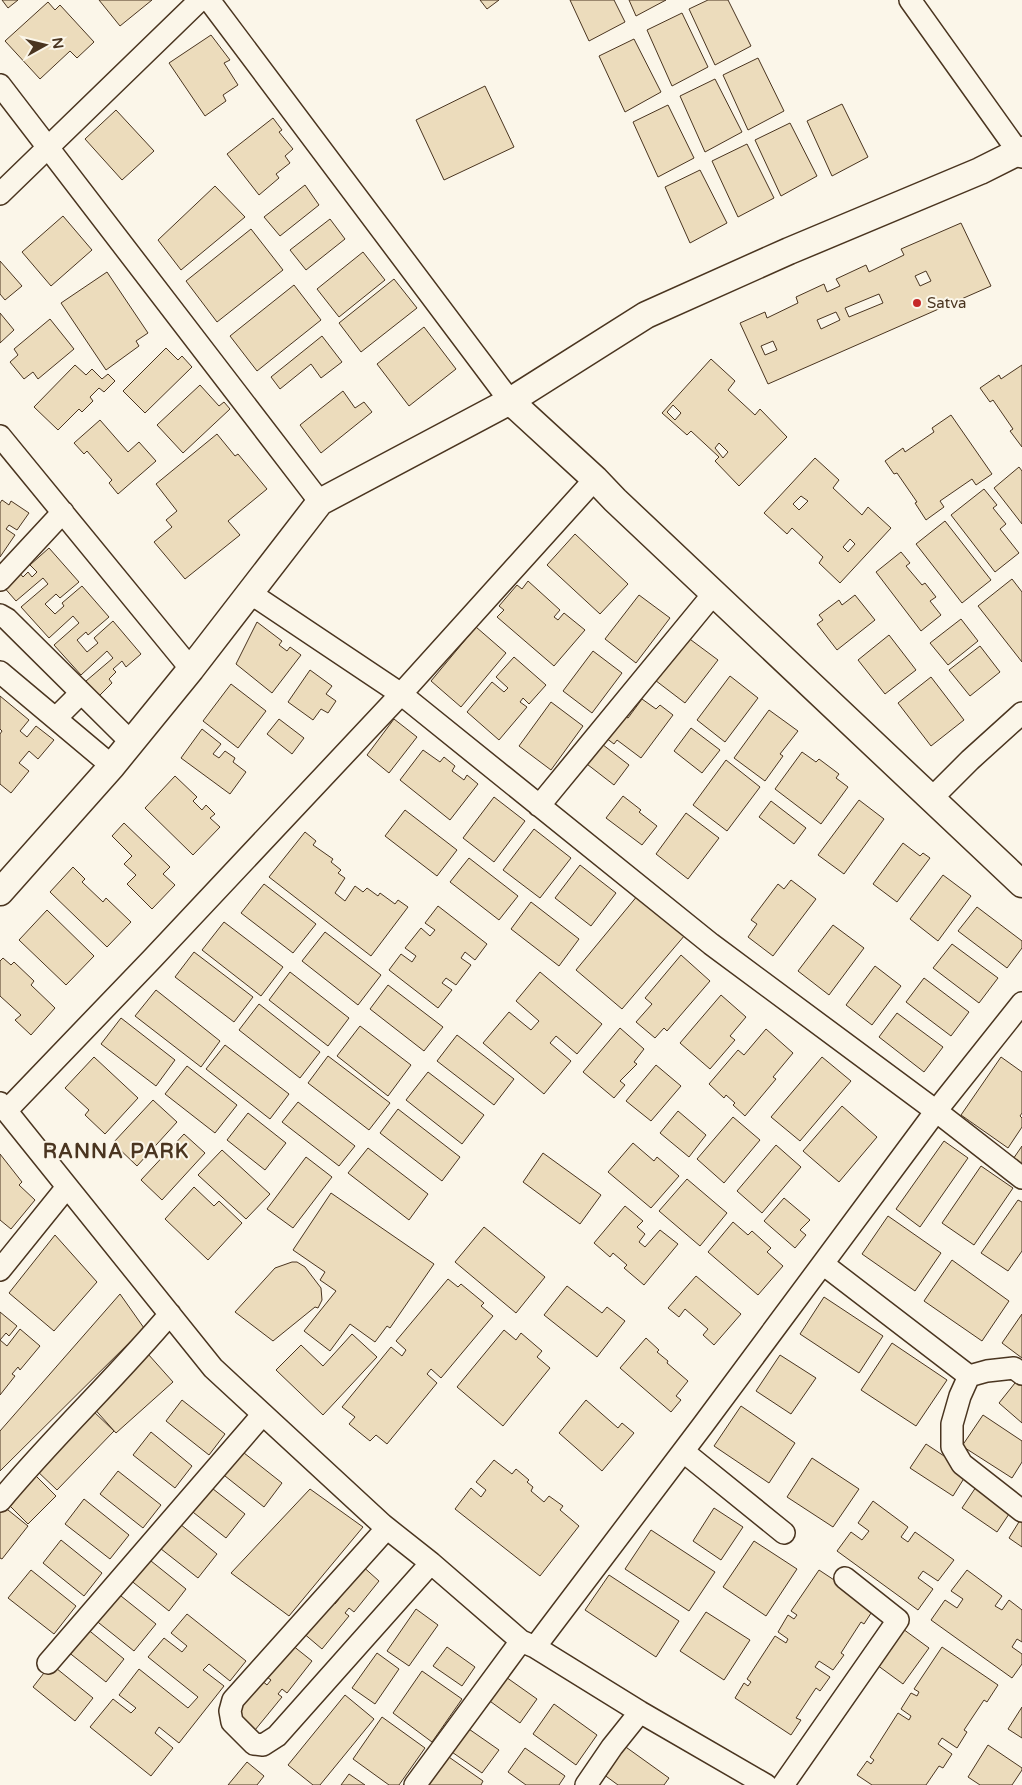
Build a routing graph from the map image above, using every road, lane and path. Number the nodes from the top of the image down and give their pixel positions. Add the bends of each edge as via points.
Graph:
1 (200, 0) edge
2 (209, 0) edge
3 (910, 0) edge
4 (0, 84) edge
5 (48, 147) junction
6 (1021, 153) edge
7 (0, 194) edge
8 (510, 401) junction
9 (0, 436) edge
10 (595, 479) junction
11 (320, 502) junction
12 (63, 512) junction
13 (0, 580) edge
14 (250, 593) junction
15 (714, 593) junction
16 (0, 615) edge
17 (191, 669) junction
18 (0, 672) edge
19 (81, 693) junction
20 (401, 694) junction
21 (1022, 713) edge
22 (56, 718) junction
23 (131, 742) junction
24 (112, 766) junction
25 (932, 798) junction
26 (539, 806) junction
27 (1022, 884) edge
28 (0, 892) edge
29 (1022, 1003) edge
30 (3, 1106) edge
31 (936, 1111) junction
32 (1022, 1178) edge
33 (67, 1187) junction
34 (823, 1264) junction
35 (0, 1270) edge
36 (170, 1314) junction
37 (1022, 1374) edge
38 (969, 1376) junction
39 (263, 1414) junction
40 (684, 1452) junction
41 (0, 1501) edge
42 (1022, 1511) edge
43 (386, 1528) junction
44 (784, 1533) dead end
45 (431, 1563) junction
46 (844, 1578) dead end
47 (528, 1644) junction
48 (48, 1662) dead end
49 (640, 1712) junction
50 (415, 1785) edge
51 (586, 1785) edge
52 (766, 1785) edge
53 (783, 1785) edge

1 - 5 street
2 - 8 street
3 - 6 street
4 - 5 street
5 - 7 street
5 - 11 street
6 - 8 street via 646,315
8 - 10 street
8 - 11 street
9 - 12 street
10 - 15 street
10 - 20 street
11 - 14 street
12 - 13 street
12 - 17 street
14 - 17 street
14 - 20 street
15 - 25 street
15 - 26 street
16 - 19 street
17 - 23 street
18 - 22 street
19 - 22 street
19 - 23 street
20 - 26 street
20 - 30 street via 152,959
21 - 25 street
22 - 24 street
23 - 24 street
24 - 28 street
25 - 27 street
26 - 31 street via 710,944
29 - 31 street
30 - 33 street
31 - 32 street
31 - 34 street
33 - 35 street
33 - 36 street
34 - 38 street
34 - 40 street
36 - 39 street via 212,1368
36 - 41 street
37 - 38 street via 1014,1368
38 - 42 street via 952,1424 952,1447 962,1464
39 - 43 street
39 - 48 street
40 - 44 street
40 - 47 street
43 - 45 street
43 - 45 street via 233,1700 232,1722 254,1744 263,1745 277,1736
45 - 47 street
46 - 53 street via 898,1620
47 - 49 street
47 - 50 street
49 - 51 street
49 - 52 street

